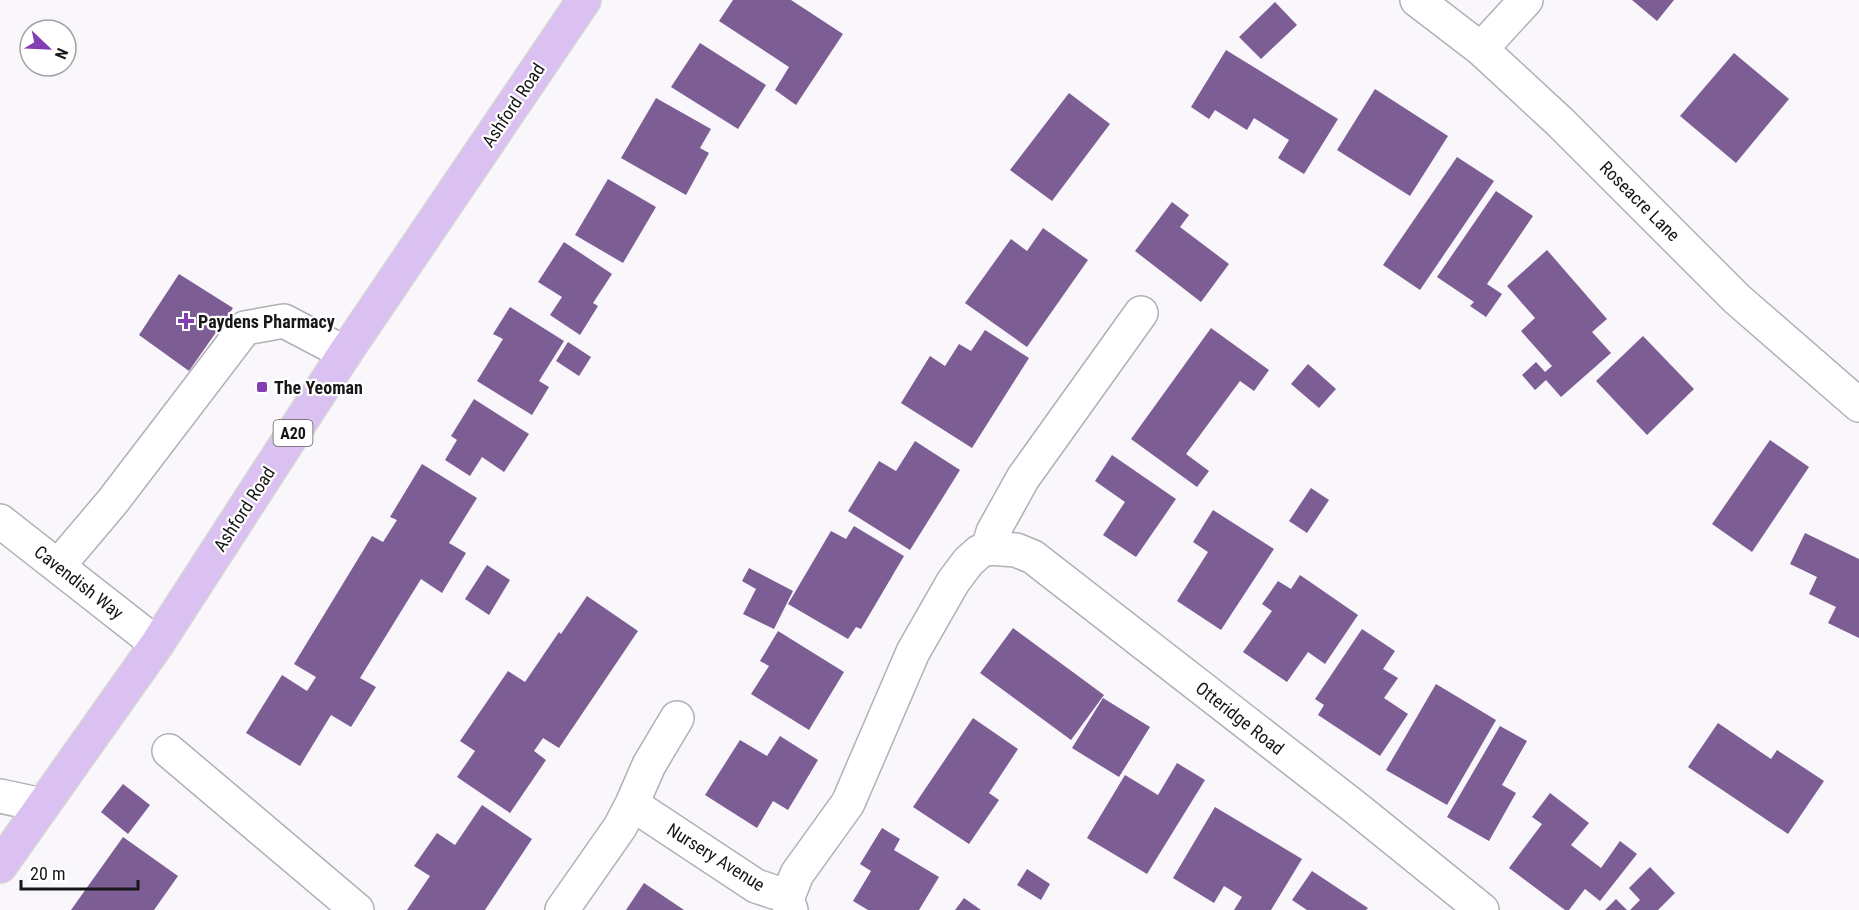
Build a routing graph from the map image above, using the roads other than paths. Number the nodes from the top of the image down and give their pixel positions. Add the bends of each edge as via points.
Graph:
1 (584, 0) edge
2 (1418, 0) edge
3 (1526, 0) edge
4 (1481, 49) junction
5 (1141, 313) dead end
6 (345, 352) junction
7 (1859, 405) edge
8 (4, 532) edge
9 (988, 548) junction
10 (58, 566) junction
11 (157, 644) junction
12 (677, 718) dead end
13 (169, 752) dead end
14 (0, 796) edge
15 (632, 804) junction
16 (42, 805) junction
17 (0, 866) edge
18 (790, 902) edge
19 (357, 910) edge
20 (562, 910) edge
21 (1482, 910) edge

1 - 6 main road, Ashford Road / A20
2 - 4 street, Roseacre Lane
3 - 4 street
4 - 7 street, Roseacre Lane via 1737,299
5 - 9 street via 1023,478
6 - 10 street via 284,321 245,328 113,501
6 - 11 main road, Ashford Road / A20
8 - 10 street, Cavendish Way
9 - 18 street via 968,562 953,582 914,652 848,803 797,874
9 - 21 street, Otteridge Road via 1016,550 1033,557
10 - 11 street, Cavendish Way
11 - 16 main road, Ashford Road / A20
12 - 15 street via 649,765
13 - 19 street
14 - 16 street
15 - 18 street, Nursery Avenue via 756,886
15 - 20 street
16 - 17 main road, Ashford Road / A20

